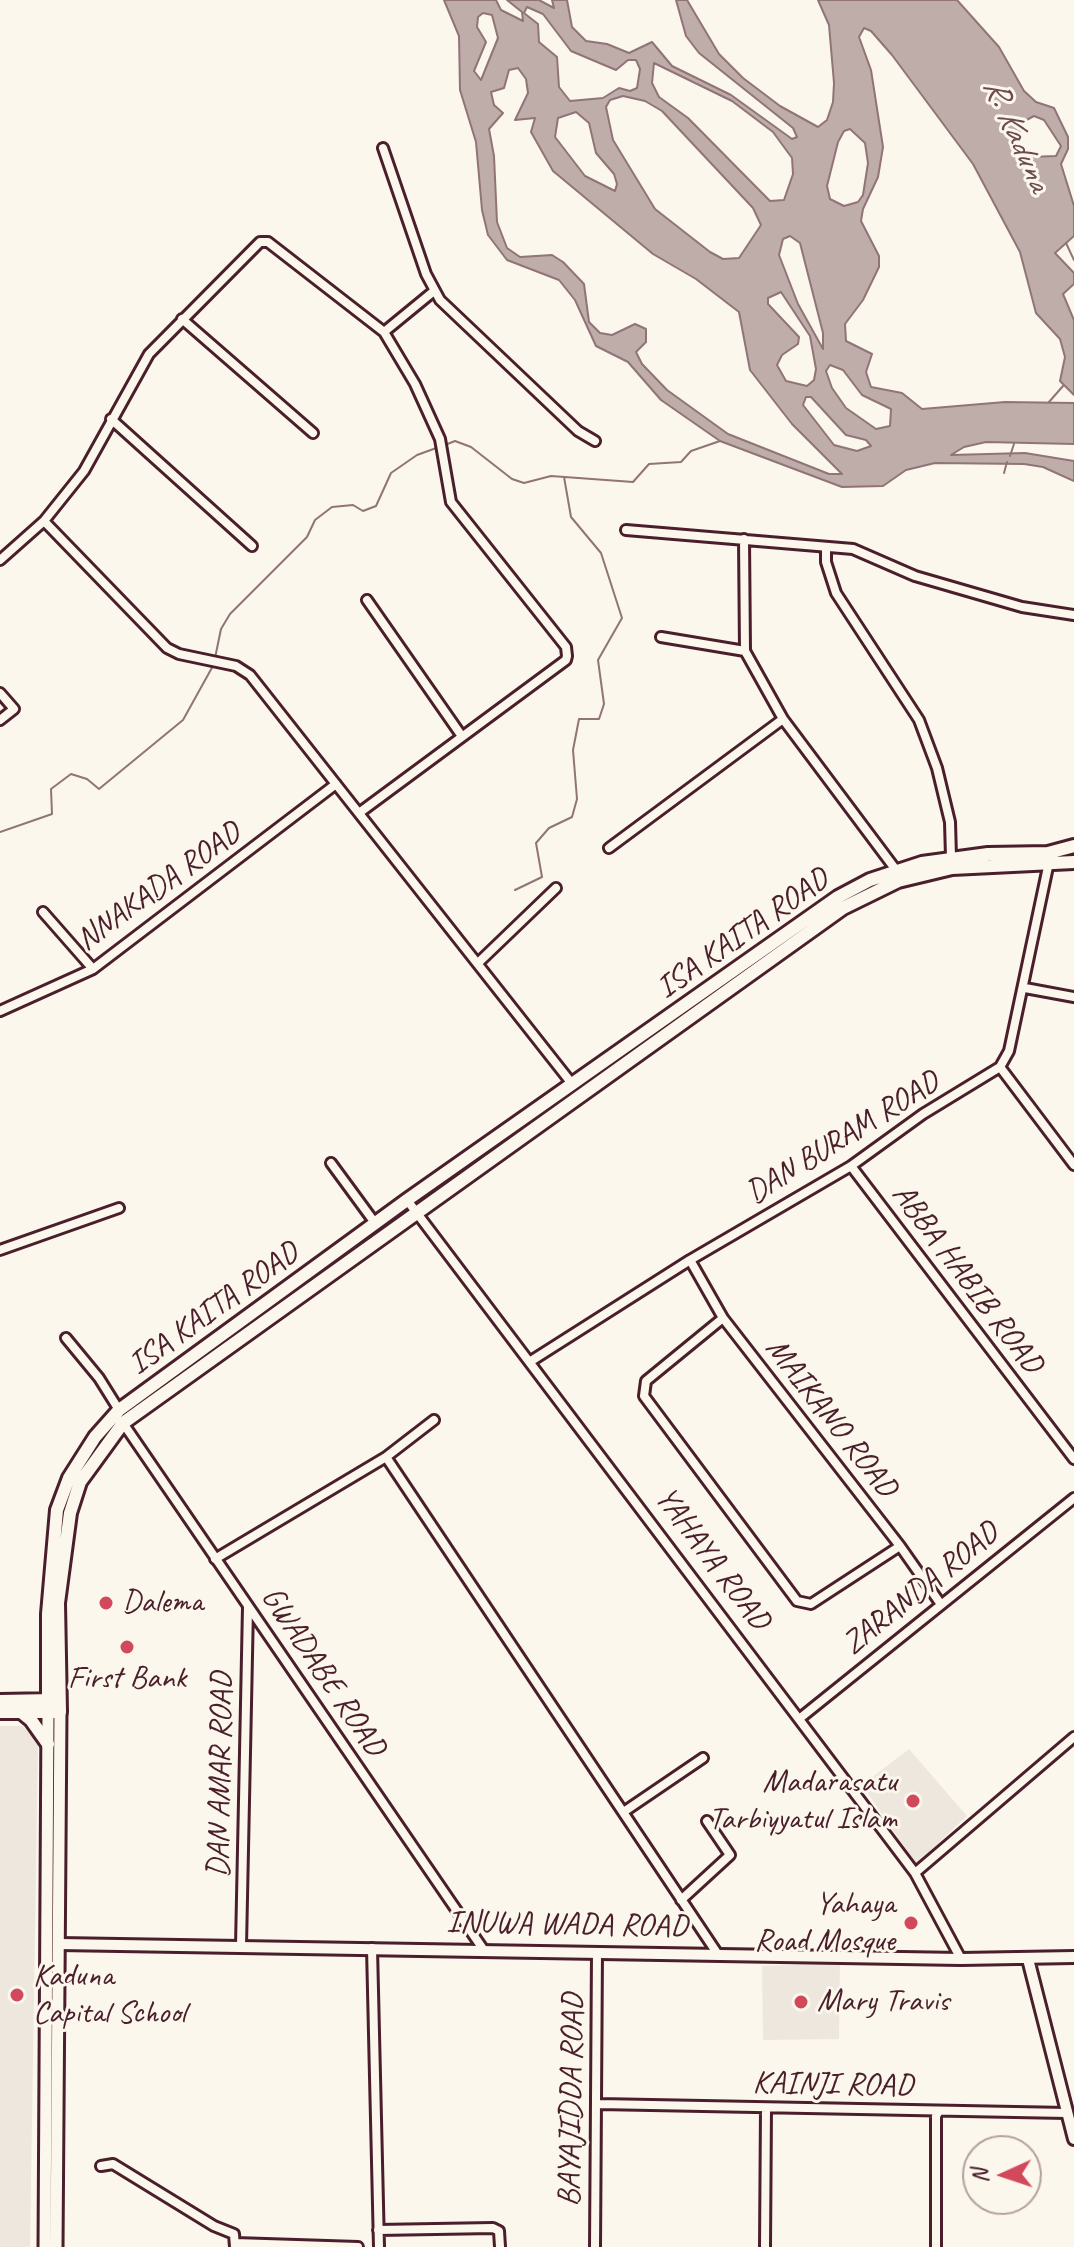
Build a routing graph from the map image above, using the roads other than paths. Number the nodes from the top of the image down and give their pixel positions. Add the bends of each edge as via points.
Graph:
1 (383, 148) dead end
2 (434, 291) junction
3 (182, 319) junction
4 (384, 332) junction
5 (111, 419) junction
6 (313, 433) dead end
7 (595, 441) dead end
8 (44, 521) junction
9 (626, 530) dead end
10 (744, 539) junction
11 (252, 546) dead end
12 (826, 548) junction
13 (0, 560) edge
14 (367, 600) dead end
15 (1074, 615) edge
16 (661, 637) dead end
17 (745, 651) junction
18 (0, 693) edge
19 (783, 719) junction
20 (0, 720) edge
21 (461, 735) junction
22 (336, 784) junction
23 (359, 813) junction
24 (1074, 846) edge
25 (609, 848) dead end
26 (951, 857) junction
27 (1049, 861) junction
28 (1074, 862) edge
29 (896, 870) junction
30 (556, 888) dead end
31 (43, 912) dead end
32 (794, 934) junction
33 (478, 963) junction
34 (93, 969) junction
35 (1025, 988) junction
36 (1074, 997) edge
37 (0, 1011) edge
38 (1000, 1067) junction
39 (573, 1085) junction
40 (331, 1163) dead end
41 (1074, 1165) edge
42 (851, 1166) junction
43 (407, 1200) junction
44 (119, 1208) dead end
45 (416, 1212) junction
46 (375, 1223) junction
47 (0, 1250) edge
48 (690, 1260) junction
49 (723, 1318) junction
50 (66, 1338) dead end
51 (531, 1361) junction
52 (119, 1410) junction
53 (434, 1420) dead end
54 (123, 1423) junction
55 (386, 1457) junction
56 (1074, 1459) edge
57 (1074, 1498) edge
58 (900, 1546) junction
59 (215, 1559) junction
60 (940, 1603) junction
61 (248, 1605) junction
62 (49, 1681) junction
63 (0, 1701) edge
64 (21, 1706) junction
65 (54, 1706) junction
66 (0, 1712) edge
67 (799, 1719) junction
68 (1074, 1738) edge
69 (48, 1744) junction
70 (703, 1758) dead end
71 (1003, 1802) dead end
72 (625, 1811) junction
73 (707, 1821) dead end
74 (915, 1873) junction
75 (681, 1900) junction
76 (59, 1944) junction
77 (241, 1946) junction
78 (372, 1948) junction
79 (483, 1949) junction
80 (597, 1953) junction
81 (717, 1953) junction
82 (1074, 1957) edge
83 (961, 1959) junction
84 (1028, 1959) junction
85 (599, 2104) junction
86 (766, 2108) junction
87 (939, 2111) junction
88 (1067, 2113) junction
89 (1074, 2139) edge
90 (101, 2166) dead end
91 (378, 2230) junction
92 (235, 2245) edge
93 (45, 2247) edge
94 (56, 2247) edge
95 (358, 2247) edge
96 (379, 2247) edge
97 (500, 2247) edge
98 (595, 2247) edge
99 (765, 2247) edge
100 (936, 2247) edge

1 - 2 street
2 - 4 street
2 - 7 street via 578,431
3 - 4 street via 264,241
3 - 5 street via 149,354
3 - 6 street
4 - 21 street via 440,439 456,509 566,647 566,660
5 - 8 street via 84,471
5 - 11 street
8 - 13 street
8 - 22 street via 167,648 236,666 250,675
9 - 10 street
10 - 12 street
10 - 17 street
12 - 15 street via 870,554 915,576 1022,607
12 - 26 street via 836,593 919,720 950,822
14 - 21 street
16 - 17 street
17 - 19 street
18 - 20 street via 14,709
19 - 25 street
19 - 29 street
21 - 23 street
22 - 23 street
22 - 34 street, NNAKADA ROAD
23 - 33 street
24 - 26 main road, ISA KAITA ROAD via 1048,853
26 - 29 main road, ISA KAITA ROAD
27 - 28 main road, ISA KAITA ROAD
27 - 32 main road, ISA KAITA ROAD via 952,868 898,881
27 - 35 street
29 - 32 main road, ISA KAITA ROAD via 838,897
30 - 33 street
31 - 34 street
32 - 39 main road, ISA KAITA ROAD
32 - 45 main road, ISA KAITA ROAD
33 - 39 street
34 - 37 street, NNAKADA ROAD
35 - 36 street
35 - 38 street
38 - 41 street
38 - 42 street, DAN BURAM ROAD
39 - 43 main road, ISA KAITA ROAD
40 - 46 street
42 - 48 street, DAN BURAM ROAD
42 - 56 street, ABBA HABIB ROAD
43 - 45 street, YAHAYA ROAD
43 - 46 main road, ISA KAITA ROAD
44 - 47 street
45 - 51 street, YAHAYA ROAD
45 - 54 main road, ISA KAITA ROAD
46 - 52 main road, ISA KAITA ROAD
48 - 49 street, MAIKANO ROAD
48 - 51 street, DAN BURAM ROAD
49 - 58 street, MAIKANO ROAD
49 - 58 street via 646,1381 644,1396 797,1601 811,1604
50 - 52 street
51 - 67 street, YAHAYA ROAD
52 - 62 main road, ISA KAITA ROAD via 95,1437 57,1510 48,1614
53 - 55 street
54 - 59 street, GWADABE ROAD
54 - 65 main road, ISA KAITA ROAD via 80,1482 70,1513 58,1603
55 - 59 street
55 - 72 street
57 - 60 street, ZARANDA ROAD
58 - 60 street, MAIKANO ROAD
59 - 61 street, GWADABE ROAD
60 - 67 street, ZARANDA ROAD
61 - 77 street, DAN AMAR ROAD
61 - 79 street, GWADABE ROAD
62 - 64 main road
62 - 65 main road, ISA KAITA ROAD
63 - 64 main road
64 - 65 main road
64 - 66 main road
64 - 69 main road
65 - 69 main road, ISA KAITA ROAD
65 - 76 main road, ISA KAITA ROAD
67 - 74 street, YAHAYA ROAD
68 - 71 street
68 - 74 street
69 - 93 main road, ISA KAITA ROAD
70 - 72 street
72 - 75 street
73 - 75 street via 730,1855
74 - 83 street, YAHAYA ROAD
75 - 81 street
76 - 77 street, INUWA WADA ROAD
76 - 94 main road, ISA KAITA ROAD
77 - 78 street, INUWA WADA ROAD
78 - 79 street, INUWA WADA ROAD
78 - 91 street
79 - 80 street, INUWA WADA ROAD
80 - 81 street, INUWA WADA ROAD
80 - 85 street, BAYAJIDDA ROAD
81 - 83 street, INUWA WADA ROAD
82 - 84 street, INUWA WADA ROAD
83 - 84 street, INUWA WADA ROAD
84 - 88 street
85 - 86 street, KAINJI ROAD
85 - 98 street, BAYAJIDDA ROAD
86 - 87 street, KAINJI ROAD
86 - 99 street
87 - 88 street, KAINJI ROAD
87 - 100 street
88 - 89 street
90 - 92 street via 113,2164 234,2234
91 - 96 street
91 - 97 street via 493,2228 499,2231
92 - 95 street

